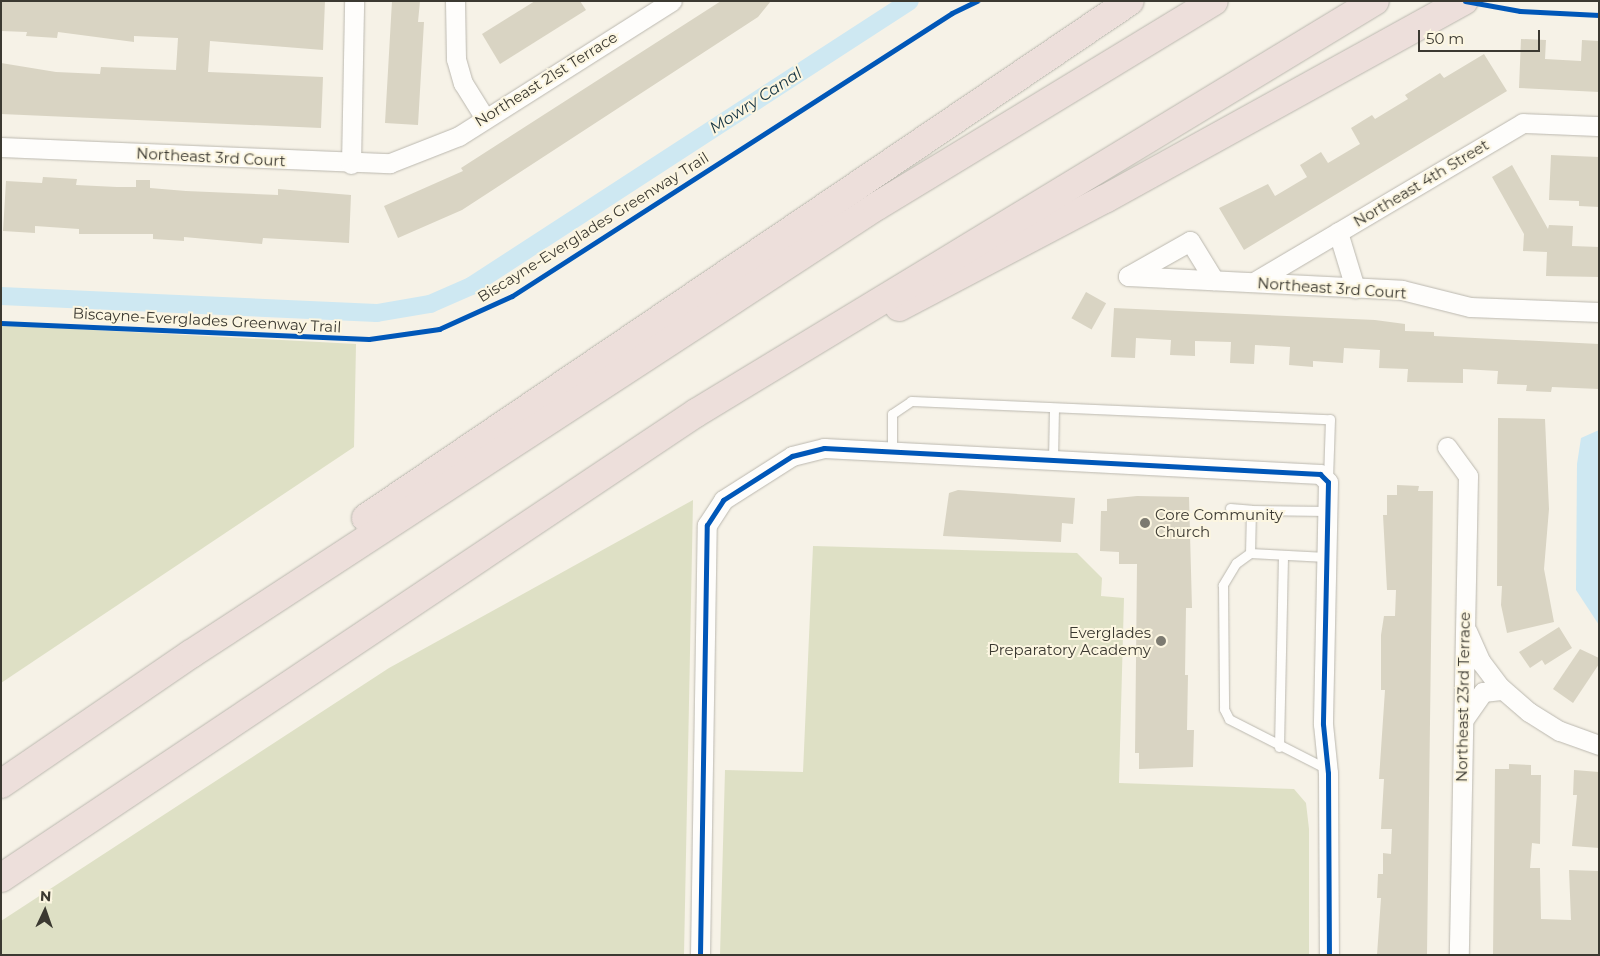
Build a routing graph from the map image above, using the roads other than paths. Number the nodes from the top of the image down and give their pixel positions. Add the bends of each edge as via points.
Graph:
1 (354, 1) edge
2 (455, 1) edge
3 (672, 1) edge
4 (1130, 1) edge
5 (1464, 1) edge
6 (1208, 5) edge
7 (1364, 8) edge
8 (484, 117) junction
9 (1599, 126) edge
10 (1, 147) edge
11 (419, 153) joint
12 (351, 164) junction
13 (1338, 232) junction
14 (1214, 280) dead end
15 (1254, 282) junction
16 (1355, 288) junction
17 (1599, 312) edge
18 (1054, 408) junction
19 (696, 413) junction
20 (1447, 447) dead end
21 (892, 451) junction
22 (1053, 460) junction
23 (1328, 482) junction
24 (1230, 508) dead end
25 (1251, 510) junction
26 (1326, 511) junction
27 (1250, 553) junction
28 (1283, 555) junction
29 (1326, 557) junction
30 (1465, 627) junction
31 (191, 654) junction
32 (1503, 690) junction
33 (1463, 726) junction
34 (1599, 745) edge
35 (1279, 747) junction
36 (1328, 769) junction
37 (1, 784) edge
38 (1, 878) edge
39 (700, 955) edge
40 (1329, 955) edge
41 (1459, 955) edge

1 - 12 street
2 - 8 street via 456,59 464,83
3 - 8 street, Northeast 21st Terrace
4 - 31 highway via 448,460 246,603
5 - 19 highway via 1105,199
6 - 31 highway via 878,206
7 - 19 highway
8 - 11 street, Northeast 21st Terrace via 459,136
9 - 13 street, Northeast 4th Street via 1523,123
10 - 12 street, Northeast 3rd Court
11 - 12 street, Northeast 3rd Court via 390,163
13 - 15 street, Northeast 4th Street
13 - 16 street
14 - 15 street, Northeast 3rd Court
15 - 16 street, Northeast 3rd Court
16 - 17 street, Northeast 3rd Court via 1402,290 1470,307
18 - 21 lane via 911,401 892,414
18 - 22 lane
18 - 23 lane via 1330,418
19 - 38 highway
20 - 30 street, Northeast 23rd Terrace via 1468,476
21 - 22 street
21 - 39 street via 824,448 799,453 723,500 711,515 706,534
22 - 23 street via 1320,474
23 - 26 street
24 - 25 lane
25 - 26 lane
25 - 27 lane
26 - 29 street
27 - 28 lane
27 - 35 lane via 1236,563 1223,585 1224,709 1239,727
28 - 29 lane
28 - 35 lane
29 - 36 street via 1323,724
30 - 32 street via 1481,662
30 - 33 street, Northeast 23rd Terrace
31 - 37 highway
32 - 33 street via 1483,692 1469,709
32 - 34 street via 1560,731
33 - 41 street, Northeast 23rd Terrace
35 - 36 lane
36 - 40 street

